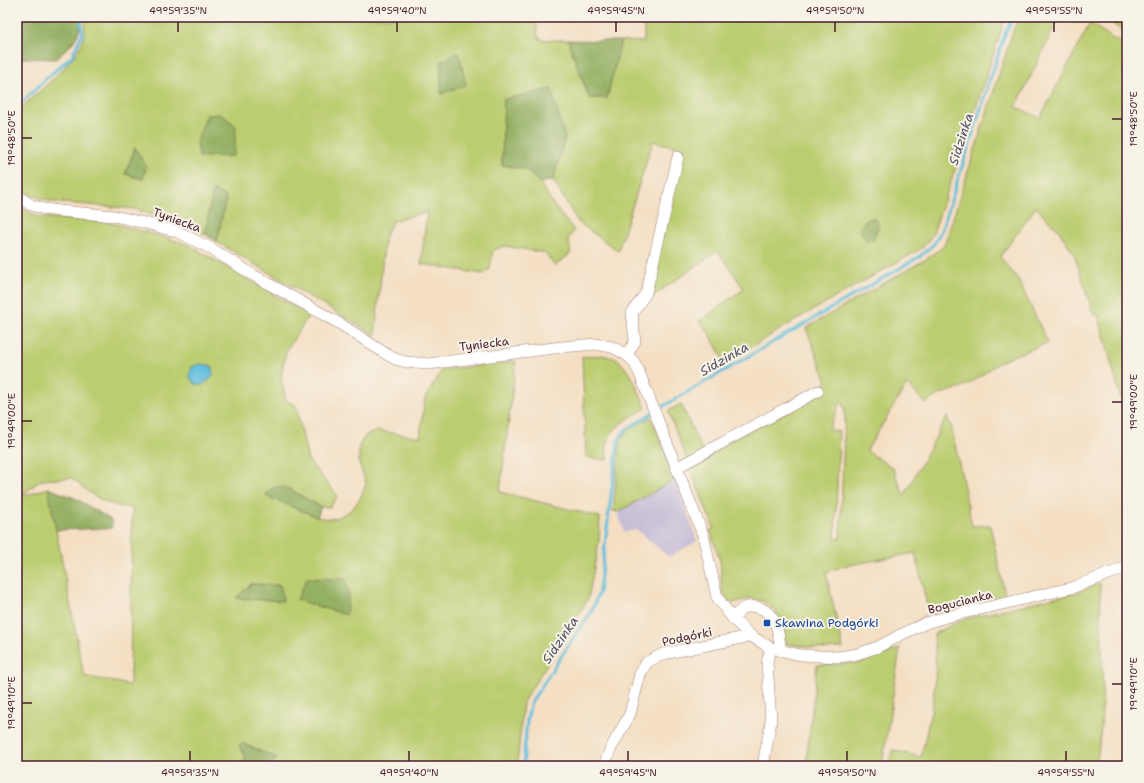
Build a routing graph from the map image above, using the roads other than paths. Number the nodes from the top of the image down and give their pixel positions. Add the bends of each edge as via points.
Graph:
1 (678, 157) dead end
2 (17, 196) edge
3 (627, 355) junction
4 (818, 391) dead end
5 (676, 468) junction
6 (1127, 567) edge
7 (732, 619) junction
8 (751, 636) junction
9 (776, 649) junction
10 (800, 655) joint
11 (604, 766) edge
12 (763, 766) edge

1 - 3 street via 646,293 632,313 635,341
2 - 3 street, Tyniecka via 44,209 114,216 178,232 342,325 386,354 406,362 428,364 595,344 612,347
3 - 5 street, Tyniecka via 639,372
4 - 5 street
5 - 7 street, Tyniecka via 703,535 717,597
6 - 10 street, Bogucianka via 1071,588 933,621 857,654 839,657
7 - 8 street, Tyniecka
7 - 9 street via 744,608 762,608 776,624
8 - 9 street, Tyniecka
8 - 11 street, Podgórki via 663,654 647,662 640,674 630,714
9 - 10 street, Tyniecka
9 - 12 street via 766,662 771,721

